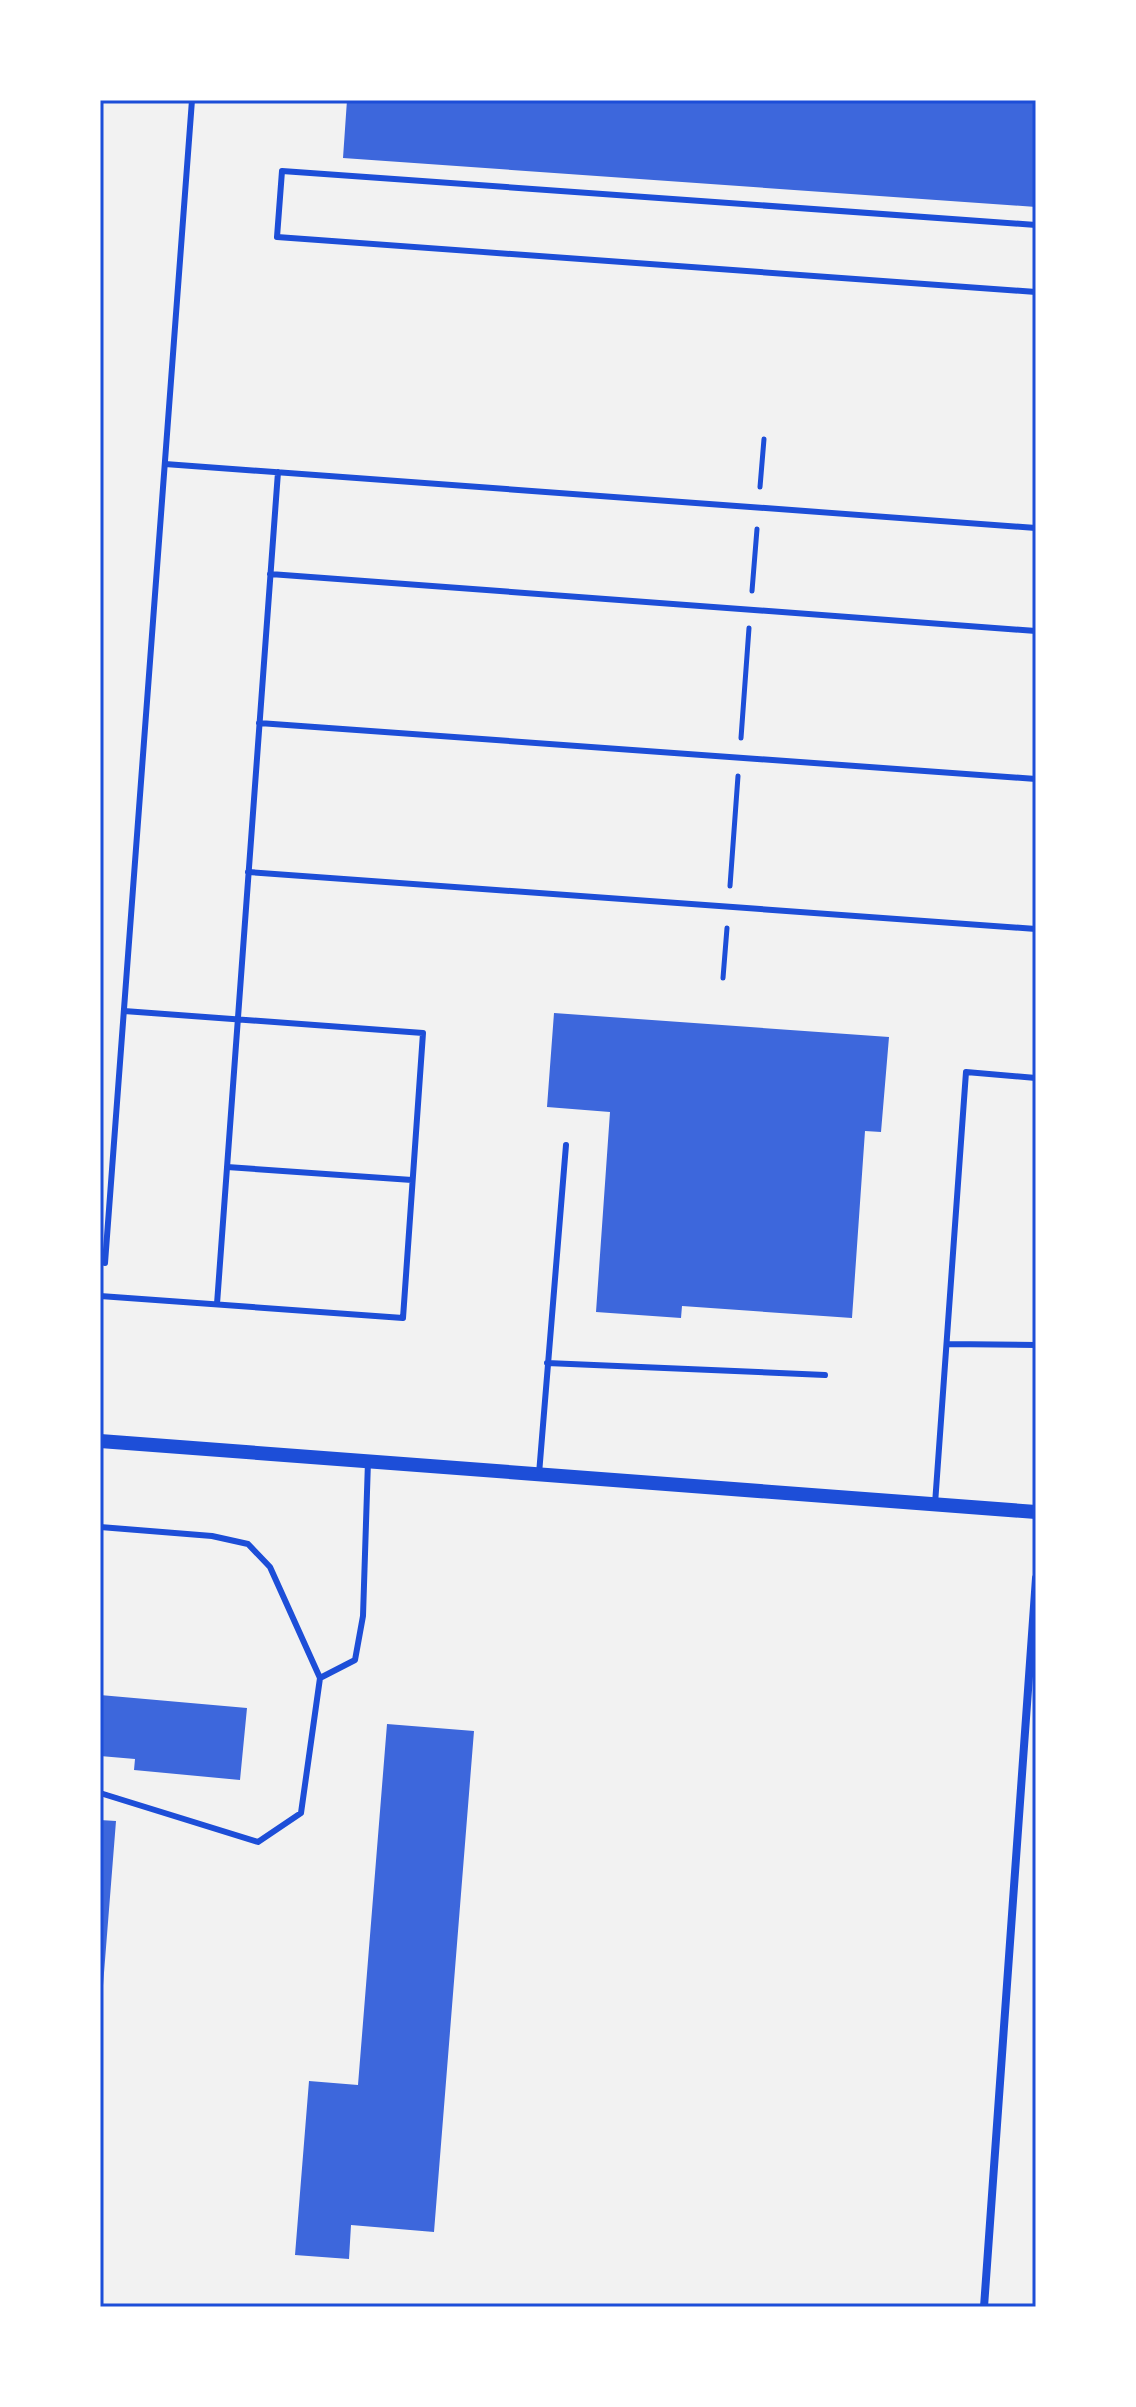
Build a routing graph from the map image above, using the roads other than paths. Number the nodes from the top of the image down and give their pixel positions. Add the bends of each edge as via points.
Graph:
1 (192, 100) edge
2 (1036, 225) edge
3 (1036, 292) edge
4 (165, 464) junction
5 (278, 472) junction
6 (1036, 528) edge
7 (270, 574) junction
8 (1036, 631) edge
9 (259, 723) junction
10 (1036, 779) edge
11 (248, 872) junction
12 (1036, 929) edge
13 (124, 1011) junction
14 (238, 1019) junction
15 (1036, 1078) edge
16 (566, 1145) dead end
17 (227, 1167) junction
18 (412, 1180) junction
19 (105, 1263) dead end
20 (100, 1296) edge
21 (217, 1304) junction
22 (947, 1344) junction
23 (1036, 1345) edge
24 (547, 1363) junction
25 (825, 1375) dead end
26 (100, 1441) edge
27 (368, 1461) junction
28 (539, 1474) junction
29 (935, 1504) junction
30 (1036, 1512) edge
31 (100, 1527) edge
32 (1036, 1578) edge
33 (320, 1678) junction
34 (100, 1793) edge
35 (984, 2307) edge

1 - 4 lane
2 - 3 lane via 282,171 277,237
4 - 5 lane
4 - 13 lane
5 - 6 lane
5 - 7 lane
7 - 8 lane
7 - 9 lane
9 - 10 lane
9 - 11 lane
11 - 12 lane
11 - 14 lane
13 - 14 lane
13 - 19 lane
14 - 17 lane
14 - 18 lane via 423,1033
15 - 22 lane via 966,1072
16 - 24 lane
17 - 18 lane
17 - 21 lane
18 - 21 lane via 403,1318
20 - 21 lane
22 - 23 lane
22 - 29 lane
24 - 25 lane
24 - 28 lane
26 - 27 street
27 - 28 street
27 - 33 lane via 363,1616 355,1660
28 - 29 street
29 - 30 street
31 - 33 lane via 248,1544 270,1567
32 - 35 street
33 - 34 lane via 301,1813 258,1842

